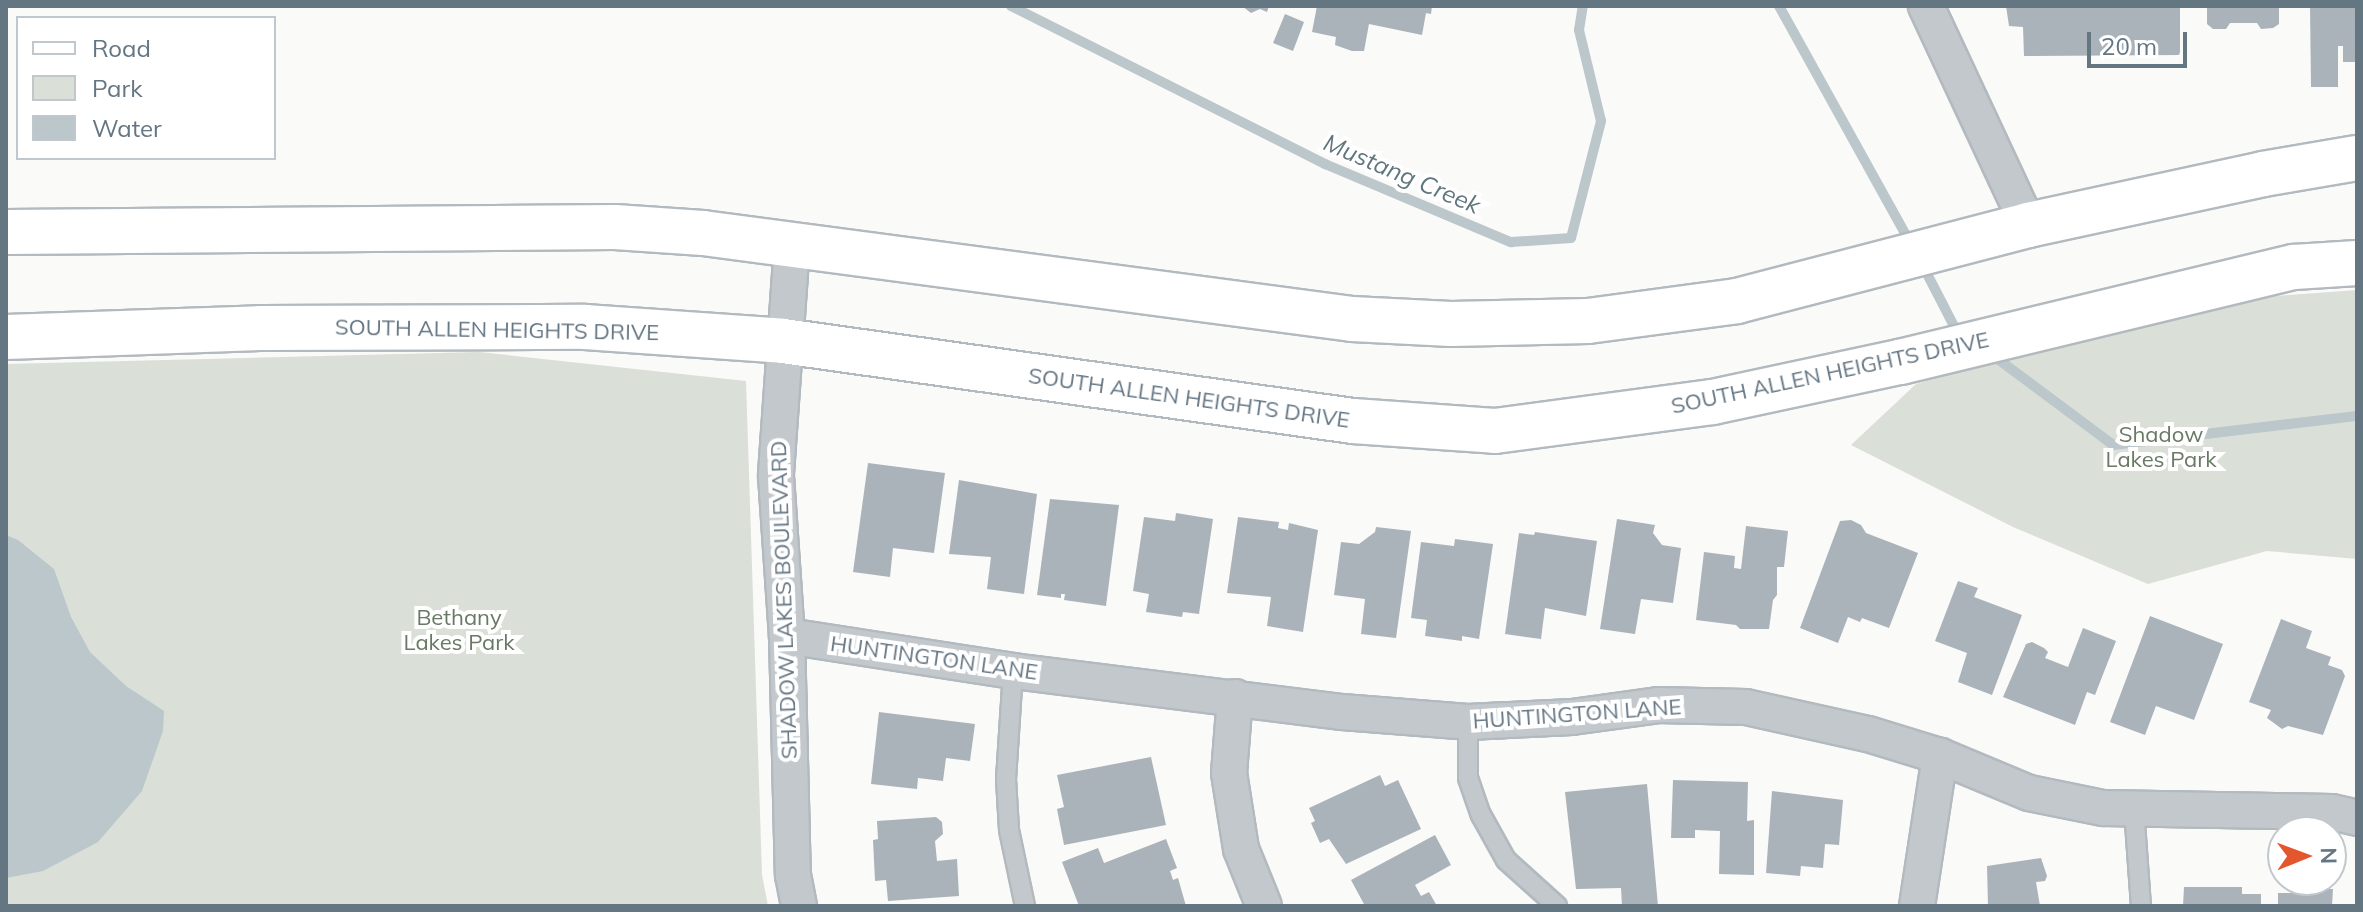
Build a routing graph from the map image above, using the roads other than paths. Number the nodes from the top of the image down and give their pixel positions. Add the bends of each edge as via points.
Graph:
1 (1926, 6) edge
2 (2357, 158) edge
3 (2011, 230) junction
4 (6, 232) edge
5 (792, 245) junction
6 (2357, 263) edge
7 (6, 337) edge
8 (783, 341) junction
9 (787, 636) junction
10 (1013, 671) junction
11 (1235, 697) junction
12 (1468, 722) junction
13 (1940, 756) junction
14 (2134, 809) junction
15 (2357, 818) edge
16 (799, 906) edge
17 (1025, 906) edge
18 (1264, 906) edge
19 (1557, 906) edge
20 (1917, 906) edge
21 (2141, 906) edge

1 - 3 street
2 - 3 main road
3 - 5 main road via 1737,301 1588,321 1451,324 1352,319
4 - 5 main road via 615,227
5 - 8 street, SHADOW LAKES BOULEVARD
6 - 8 main road, SOUTH ALLEN HEIGHTS DRIVE via 2294,267 1713,402 1495,431 1353,421
7 - 8 main road, SOUTH ALLEN HEIGHTS DRIVE via 224,329 585,327
8 - 9 street, SHADOW LAKES BOULEVARD via 776,476
9 - 10 street, HUNTINGTON LANE
9 - 16 street, SHADOW LAKES BOULEVARD via 793,875
10 - 11 street, HUNTINGTON LANE
10 - 17 lane via 1006,779 1009,830
11 - 12 street, HUNTINGTON LANE
11 - 18 street via 1229,773 1241,849
12 - 13 street, HUNTINGTON LANE via 1572,717 1658,705 1746,707
12 - 19 lane via 1468,778 1481,815 1506,860
13 - 14 street, HUNTINGTON LANE via 2029,793
13 - 20 street
14 - 15 street, HUNTINGTON LANE via 2332,812
14 - 21 lane

